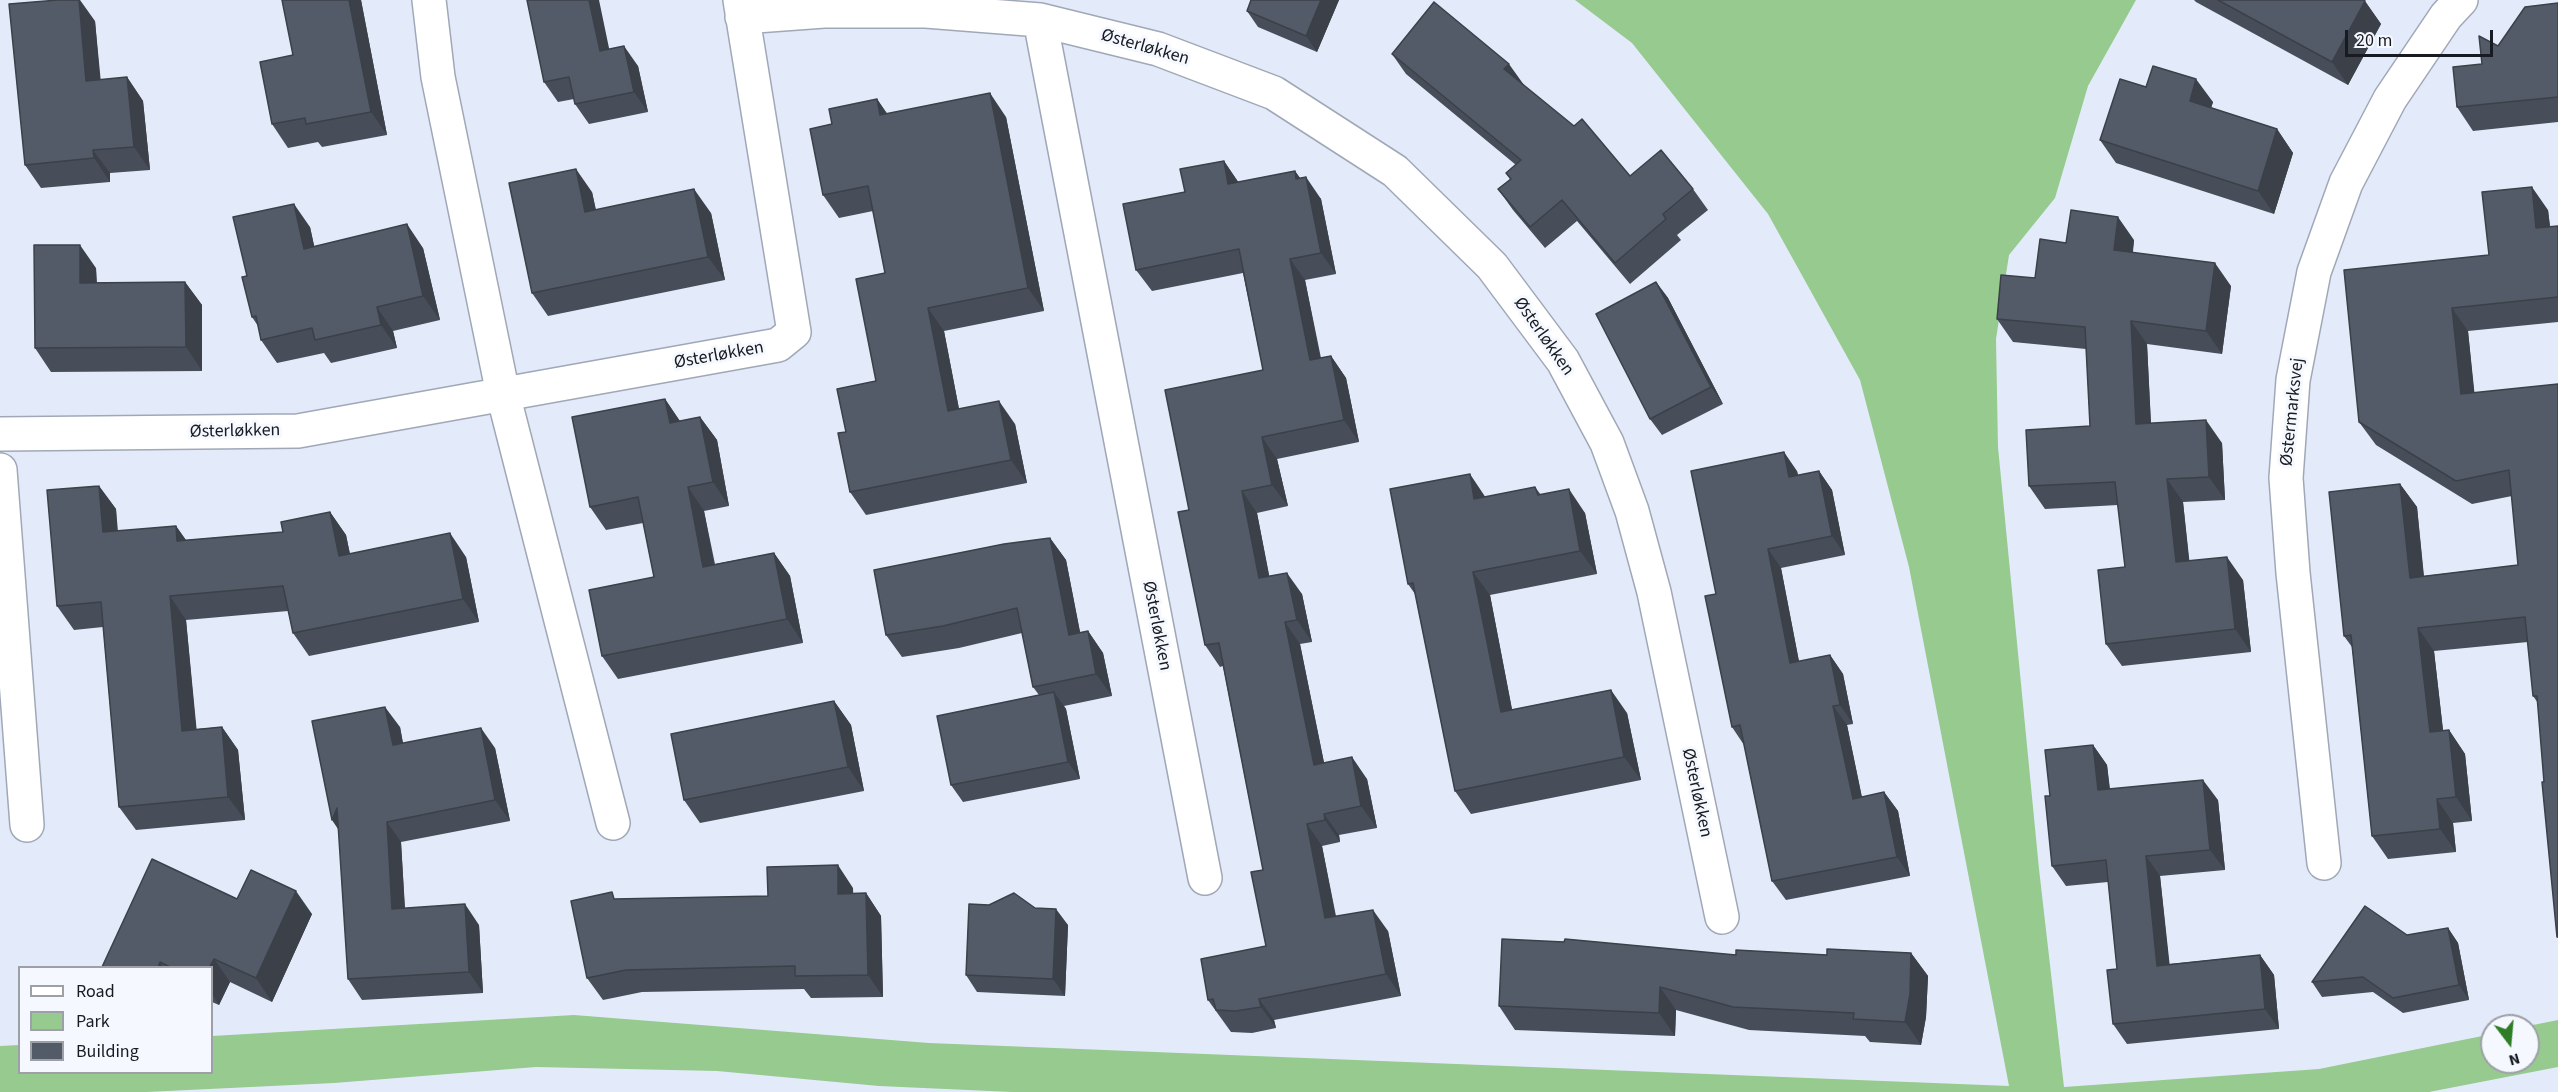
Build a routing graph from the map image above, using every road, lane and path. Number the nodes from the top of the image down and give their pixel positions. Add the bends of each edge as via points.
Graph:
1 (429, 0) edge
2 (2461, 0) edge
3 (741, 8) edge
4 (1040, 20) junction
5 (503, 394) junction
6 (0, 434) edge
7 (0, 470) edge
8 (613, 823) dead end
9 (27, 825) dead end
10 (2325, 863) dead end
11 (1204, 878) dead end
12 (1722, 917) dead end

1 - 5 street via 438,77
2 - 10 street, Østermarksvej via 2390,99 2346,183 2314,272 2293,380 2286,478
3 - 4 street, Østerløkken via 926,11
3 - 5 street, Østerløkken via 794,332 778,345
4 - 11 street, Østerløkken
4 - 12 street, Østerløkken via 1158,49 1274,93 1395,171 1492,266 1563,361 1607,443 1632,511 1654,592
5 - 6 street, Østerløkken via 298,431
5 - 8 street
7 - 9 street

